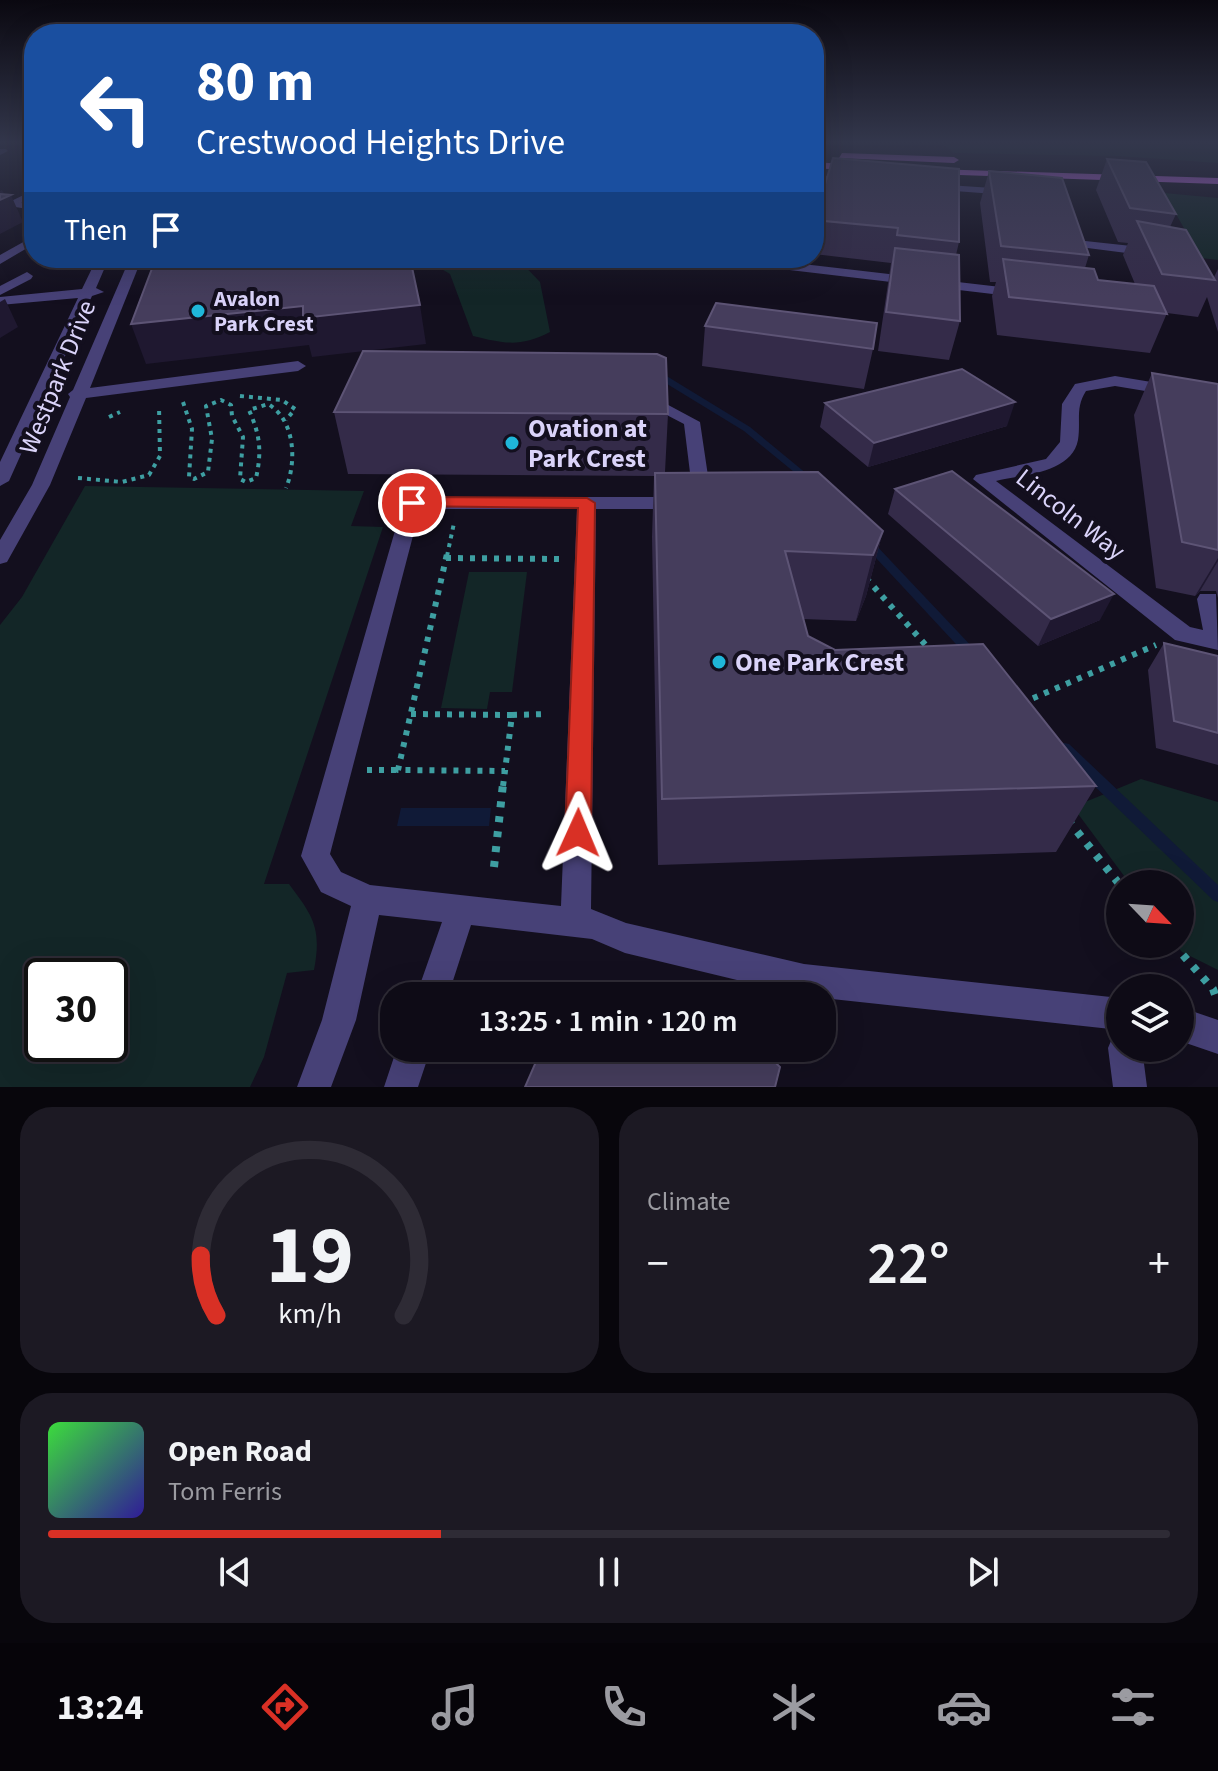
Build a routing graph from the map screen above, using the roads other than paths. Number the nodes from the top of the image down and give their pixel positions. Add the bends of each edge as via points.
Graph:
1 (1058, 194) edge
2 (1060, 197) edge
3 (24, 198) edge
4 (24, 206) edge
5 (1076, 244) edge
6 (24, 245) edge
7 (1158, 253) edge
8 (0, 260) edge
9 (99, 268) edge
10 (131, 268) edge
11 (807, 268) edge
12 (27, 276) dead end
13 (121, 289) junction
14 (0, 291) edge
15 (87, 294) junction
16 (1029, 294) edge
17 (0, 301) edge
18 (298, 366) dead end
19 (635, 392) edge
20 (76, 394) junction
21 (1218, 398) edge
22 (0, 481) edge
23 (587, 503) junction
24 (0, 557) edge
25 (1208, 599) dead end
26 (1218, 642) edge
27 (368, 899) junction
28 (461, 911) junction
29 (576, 921) junction
30 (437, 982) edge
31 (1106, 1012) edge
32 (1194, 1029) edge
33 (1218, 1037) edge
34 (409, 1062) edge
35 (1127, 1062) edge
36 (314, 1087) edge
37 (401, 1087) edge
38 (1130, 1087) edge

1 - 2 street
3 - 4 street via 8,205
5 - 7 street
6 - 8 street
9 - 15 street, Westpark Drive
10 - 13 street, Westpark Drive
11 - 16 street
12 - 14 street
13 - 15 street
13 - 20 street, Westpark Drive
15 - 17 street
15 - 22 street, Westpark Drive
18 - 20 street
19 - 23 street via 692,422 703,503
20 - 24 street, Westpark Drive via 41,485
21 - 26 street, Lincoln Way via 1115,381 1081,387 1070,404 1069,443 1052,463 982,479 1183,634
23 - 27 street via 412,503 315,856 331,882
23 - 29 street
25 - 26 street
27 - 28 street
27 - 36 street via 339,1020
28 - 29 street
28 - 30 street
29 - 31 street via 625,938 804,980
32 - 33 street
34 - 37 street
35 - 38 street

